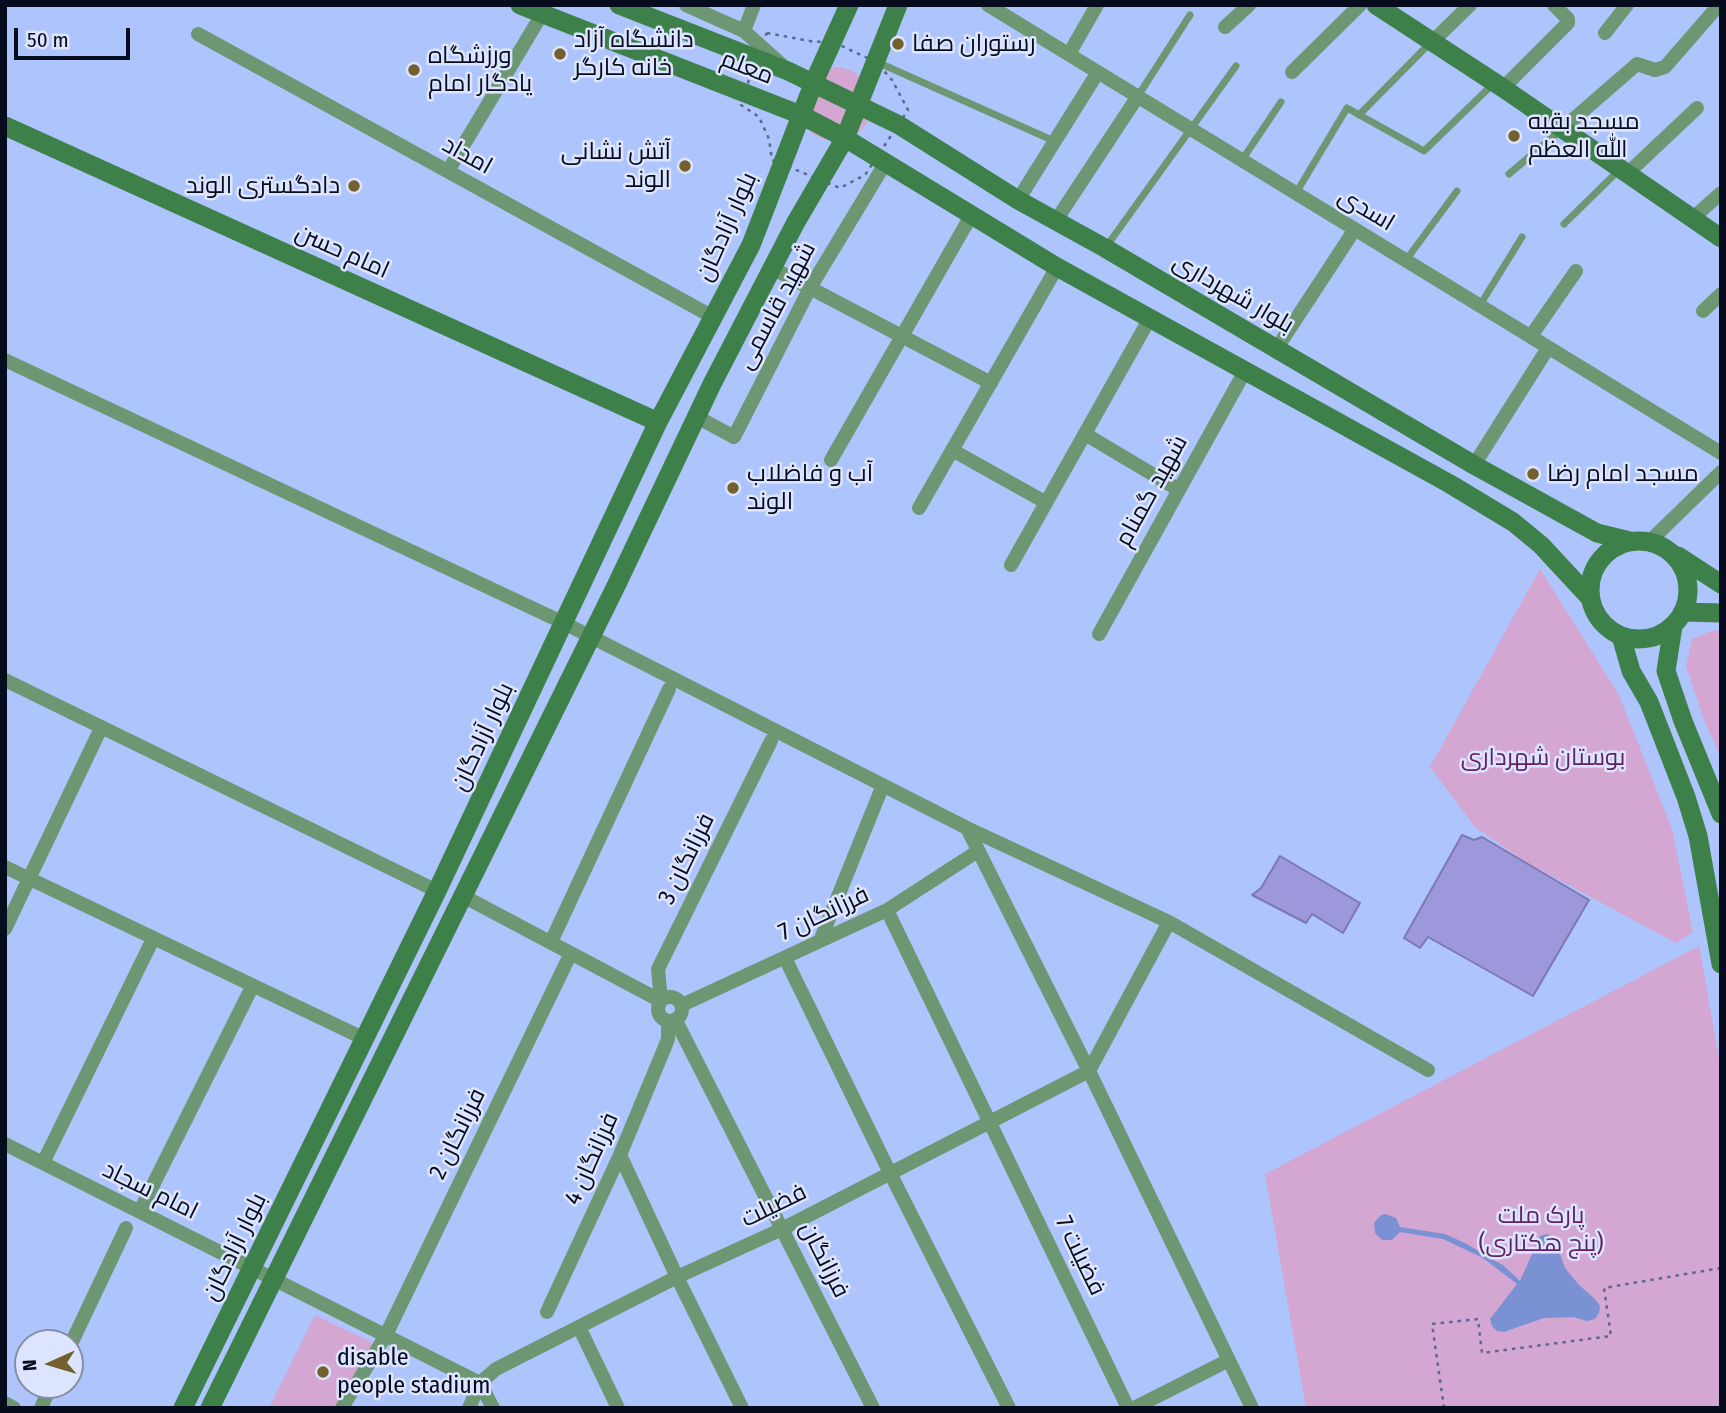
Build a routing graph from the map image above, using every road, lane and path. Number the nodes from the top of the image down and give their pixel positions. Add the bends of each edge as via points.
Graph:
1 (520, 5) edge
2 (619, 5) edge
3 (686, 5) edge
4 (754, 5) edge
5 (849, 5) edge
6 (898, 5) edge
7 (988, 5) edge
8 (1097, 5) edge
9 (1249, 5) edge
10 (1360, 5) edge
11 (1376, 5) edge
12 (1470, 5) edge
13 (1554, 5) edge
14 (1627, 5) edge
15 (1718, 5) edge
16 (542, 14) junction
17 (1190, 15) dead end
18 (1226, 27) dead end
19 (744, 31) junction
20 (1605, 33) dead end
21 (198, 34) dead end
22 (1431, 43) junction
23 (1069, 54) junction
24 (876, 62) junction
25 (1236, 66) dead end
26 (788, 71) junction
27 (1098, 72) junction
28 (1292, 72) dead end
29 (814, 82) junction
30 (1499, 85) junction
31 (1138, 96) junction
32 (1281, 102) dead end
33 (858, 104) junction
34 (1697, 108) dead end
35 (801, 115) junction
36 (1359, 115) junction
37 (5, 126) edge
38 (1191, 129) junction
39 (1561, 130) junction
40 (845, 138) junction
41 (1055, 142) junction
42 (1242, 160) junction
43 (886, 162) junction
44 (448, 171) junction
45 (1624, 171) junction
46 (1509, 174) dead end
47 (1457, 191) dead end
48 (1296, 193) junction
49 (1721, 193) edge
50 (1018, 200) junction
51 (972, 214) junction
52 (1693, 218) junction
53 (1055, 222) junction
54 (1564, 224) dead end
55 (1355, 229) junction
56 (1522, 237) dead end
57 (1721, 238) edge
58 (1105, 248) junction
59 (1406, 260) junction
60 (1058, 267) junction
61 (772, 268) junction
62 (1576, 271) dead end
63 (810, 288) junction
64 (1721, 294) edge
65 (1480, 306) junction
66 (1703, 311) dead end
67 (713, 317) junction
68 (1150, 318) junction
69 (902, 337) junction
70 (1531, 337) junction
71 (1277, 348) junction
72 (1548, 348) junction
73 (5, 360) edge
74 (1245, 371) junction
75 (991, 383) junction
76 (697, 417) junction
77 (658, 422) junction
78 (1085, 434) junction
79 (952, 450) junction
80 (1721, 453) edge
81 (831, 460) dead end
82 (1474, 465) junction
83 (1721, 472) edge
84 (1179, 490) junction
85 (1045, 502) junction
86 (919, 508) dead end
87 (1630, 541) junction
88 (1659, 545) junction
89 (1011, 565) dead end
90 (1721, 584) edge
91 (1591, 598) junction
92 (1721, 613) edge
93 (1679, 619) junction
94 (564, 623) junction
95 (1099, 634) dead end
96 (591, 636) junction
97 (1621, 636) junction
98 (5, 680) edge
99 (669, 689) dead end
100 (101, 728) junction
101 (771, 741) dead end
102 (883, 785) junction
103 (1720, 805) edge
104 (967, 828) junction
105 (978, 851) junction
106 (5, 867) edge
107 (29, 880) junction
108 (437, 891) junction
109 (463, 896) junction
110 (887, 910) junction
111 (1169, 922) junction
112 (5, 929) edge
113 (153, 939) junction
114 (820, 941) junction
115 (551, 942) junction
116 (571, 953) junction
117 (785, 958) junction
118 (1721, 964) edge
119 (252, 987) junction
120 (661, 1001) junction
121 (682, 1005) junction
122 (672, 1021) junction
123 (365, 1039) junction
124 (1429, 1070) dead end
125 (1088, 1071) junction
126 (990, 1123) junction
127 (5, 1144) edge
128 (620, 1155) junction
129 (43, 1163) junction
130 (890, 1173) junction
131 (140, 1211) junction
132 (126, 1228) dead end
133 (782, 1229) junction
134 (251, 1267) junction
135 (1721, 1268) edge
136 (677, 1277) junction
137 (274, 1278) junction
138 (547, 1312) dead end
139 (579, 1328) junction
140 (78, 1329) edge
141 (386, 1335) junction
142 (1229, 1360) junction
143 (480, 1383) junction
144 (5, 1403) edge
145 (15, 1408) edge
146 (183, 1408) edge
147 (210, 1408) edge
148 (342, 1408) edge
149 (469, 1408) edge
150 (493, 1408) edge
151 (618, 1408) edge
152 (742, 1408) edge
153 (873, 1408) edge
154 (1009, 1408) edge
155 (1128, 1408) edge
156 (1134, 1408) edge
157 (1252, 1408) edge
158 (1444, 1408) edge

1 - 16 street, معلم
2 - 26 street, بلوار شهرداری
3 - 19 street, معلم
4 - 19 street
5 - 29 street, بلوار آزادگان
6 - 24 street, بلوار آزادگان
7 - 23 street, اسدی
8 - 23 street
9 - 18 street
10 - 28 street
11 - 22 street
12 - 22 street
13 - 30 street via 1568,23
14 - 20 street
15 - 39 street via 1664,67 1656,70 1637,64
16 - 35 street, معلم
16 - 44 street
17 - 31 lane
19 - 26 street, معلم
21 - 44 street, امداد
22 - 30 street
22 - 36 lane
23 - 27 street, اسدی
24 - 33 street, بلوار آزادگان
24 - 41 lane
25 - 38 lane
26 - 29 street, بلوار شهرداری
27 - 31 street, اسدی
27 - 41 street
29 - 33 street, بلوار شهرداری
29 - 35 street, بلوار آزادگان
30 - 36 lane via 1424,151
30 - 39 street
31 - 38 street, اسدی
31 - 53 street
32 - 42 lane
33 - 40 street, بلوار آزادگان
33 - 50 street, بلوار شهرداری
34 - 45 street
35 - 40 street
35 - 67 street, بلوار آزادگان via 751,244
36 - 48 lane via 1347,108
37 - 77 street, امام حسن
38 - 42 street, اسدی
38 - 58 lane
39 - 45 street
39 - 46 lane
40 - 43 street
40 - 61 street, بلوار آزادگان
41 - 50 street
42 - 48 street, اسدی
43 - 51 street
43 - 63 street, شهید قاسمی
44 - 67 street, امداد
45 - 52 street
45 - 54 lane
47 - 59 lane
48 - 55 street, اسدی
49 - 52 street
50 - 53 street, بلوار شهرداری
51 - 60 street
51 - 69 street
52 - 57 street
53 - 58 street, بلوار شهرداری
55 - 59 street, اسدی
55 - 71 street
56 - 65 lane
58 - 71 street, بلوار شهرداری
59 - 65 street, اسدی
60 - 68 street
60 - 75 street
61 - 63 street
61 - 76 street, بلوار آزادگان
62 - 70 street
63 - 69 street
63 - 76 street, شهید قاسمی via 734,437
64 - 66 street
65 - 70 street, اسدی
67 - 77 street, بلوار آزادگان
68 - 74 street
68 - 78 street
69 - 75 street
69 - 81 street
70 - 72 street, اسدی
71 - 82 street, بلوار شهرداری
72 - 80 street, اسدی
72 - 82 street
73 - 94 street
74 - 84 street, شهید گمنام
74 - 91 street via 1513,522
75 - 79 street
76 - 96 street, بلوار آزادگان
77 - 94 street, بلوار آزادگان
78 - 84 street
78 - 85 street
79 - 85 street
79 - 86 street
82 - 87 street, بلوار شهرداری via 1597,533
83 - 88 street
84 - 95 street, شهید گمنام
85 - 89 street
87 - 88 street
87 - 91 street via 1603,555 1590,583
88 - 90 street
88 - 93 street via 1680,561 1687,577 1689,595
91 - 97 street via 1596,614
92 - 93 street
93 - 97 street via 1658,636 1639,640
93 - 103 street via 1666,671
94 - 96 street
94 - 108 street, بلوار آزادگان
96 - 102 street
96 - 109 street, بلوار آزادگان
97 - 118 street via 1630,671 1649,702 1698,836
98 - 100 street
99 - 115 street
100 - 107 street
100 - 108 street
101 - 120 street, فرزانگان 3 via 658,969
102 - 104 street
102 - 114 street
104 - 105 street
104 - 111 street
105 - 110 street, فرزانگان 7
105 - 125 street
106 - 107 street
107 - 112 street
107 - 113 street
108 - 123 street, بلوار آزادگان
109 - 115 street
109 - 137 street, بلوار آزادگان
110 - 114 street, فرزانگان 7
110 - 126 street, فضیلت 7
111 - 124 street
111 - 125 street
113 - 119 street
113 - 129 street
114 - 117 street, فرزانگان 7
115 - 116 street
116 - 120 street
116 - 141 street, فرزانگان 2
117 - 121 street, فرزانگان 7
117 - 130 street
119 - 123 street
119 - 131 street
120 - 121 street via 677,998
120 - 122 street via 660,1017
121 - 122 street via 682,1014
122 - 128 street, فرزانگان 4
122 - 133 street, فرزانگان
123 - 134 street, بلوار آزادگان
125 - 126 street, فضیلت
125 - 142 street
126 - 130 street, فضیلت
126 - 155 street, فضیلت 7
127 - 129 street, امام سجاد
128 - 136 street
128 - 138 street, فرزانگان 4
129 - 131 street, امام سجاد
130 - 133 street, فضیلت
130 - 154 street
131 - 134 street, امام سجاد
132 - 140 street
133 - 136 street, فضیلت
133 - 153 street, فرزانگان
134 - 137 street, امام سجاد
134 - 146 street, بلوار آزادگان
135 - 158 path via 1604,1288 1611,1336 1482,1353 1478,1319 1432,1324
136 - 139 street, فضیلت
136 - 152 street
137 - 141 street, امام سجاد
137 - 147 street, بلوار آزادگان
139 - 143 street, فضیلت via 496,1369
139 - 151 street
141 - 143 street, امام سجاد
141 - 148 street, فرزانگان 2
142 - 156 street
142 - 157 street
143 - 149 street
143 - 150 street
144 - 145 street

